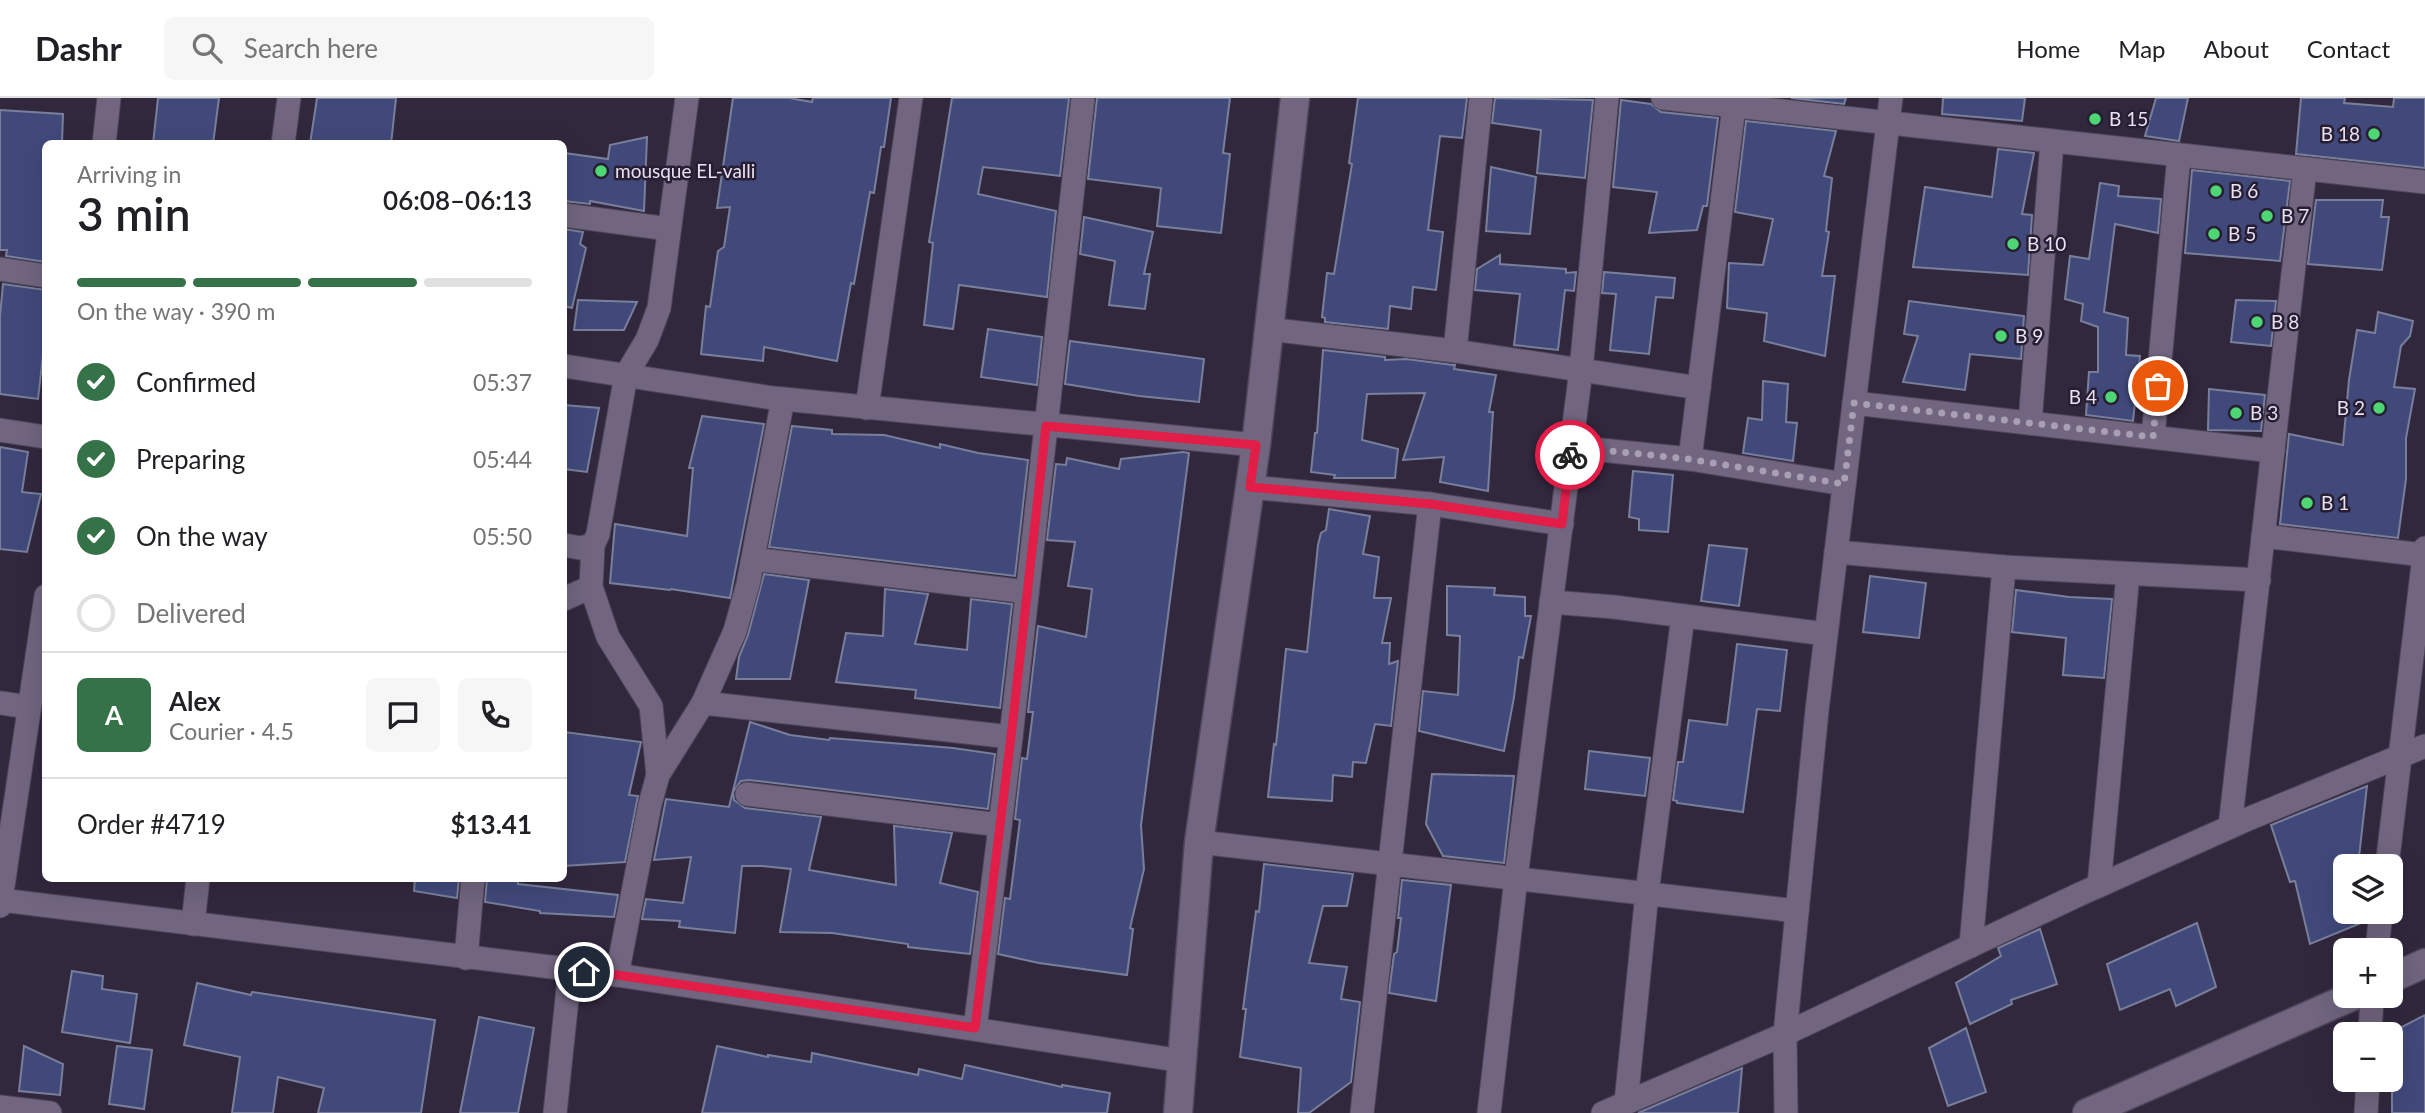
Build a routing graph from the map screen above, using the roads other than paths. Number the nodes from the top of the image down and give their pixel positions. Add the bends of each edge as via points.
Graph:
1 (109, 98) edge
2 (289, 98) edge
3 (687, 98) edge
4 (911, 98) edge
5 (1083, 98) edge
6 (1294, 98) edge
7 (1481, 98) edge
8 (1607, 98) edge
9 (1663, 98) edge
10 (1891, 98) edge
11 (1734, 106) junction
12 (1888, 124) junction
13 (104, 140) edge
14 (284, 140) edge
15 (2052, 142) junction
16 (2179, 155) junction
17 (2305, 169) junction
18 (2425, 182) edge
19 (567, 215) edge
20 (669, 229) junction
21 (0, 270) edge
22 (42, 275) edge
23 (1268, 329) junction
24 (1455, 351) junction
25 (567, 366) edge
26 (1581, 370) junction
27 (626, 375) junction
28 (1699, 388) junction
29 (782, 399) junction
30 (1854, 403) junction
31 (867, 408) junction
32 (2030, 423) junction
33 (1046, 426) junction
34 (0, 430) edge
35 (42, 436) edge
36 (2153, 437) junction
37 (1256, 445) junction
38 (1571, 447) junction
39 (2273, 451) junction
40 (1689, 459) junction
41 (1844, 484) junction
42 (1250, 487) junction
43 (1430, 504) junction
44 (1562, 524) junction
45 (2263, 536) junction
46 (593, 545) junction
47 (567, 546) edge
48 (1836, 552) junction
49 (2425, 552) edge
50 (752, 559) junction
51 (2004, 567) junction
52 (2127, 574) junction
53 (2259, 580) junction
54 (591, 587) junction
55 (1027, 592) junction
56 (567, 598) edge
57 (1551, 602) junction
58 (1683, 616) junction
59 (42, 622) edge
60 (1826, 634) junction
61 (0, 703) edge
62 (703, 703) junction
63 (29, 707) junction
64 (1011, 737) junction
65 (2425, 746) edge
66 (2400, 758) junction
67 (658, 775) junction
68 (747, 794) dead end
69 (1000, 825) junction
70 (2230, 827) junction
71 (1199, 842) junction
72 (2388, 854) edge
73 (1390, 863) junction
74 (1516, 878) junction
75 (198, 882) edge
76 (474, 882) edge
77 (2099, 886) junction
78 (1647, 893) junction
79 (0, 900) edge
80 (0, 906) edge
81 (1797, 911) junction
82 (193, 924) junction
83 (1970, 946) junction
84 (466, 957) junction
85 (2425, 963) edge
86 (570, 970) junction
87 (2403, 973) edge
88 (617, 975) junction
89 (2333, 1005) edge
90 (975, 1028) junction
91 (1785, 1034) junction
92 (1183, 1062) junction
93 (2367, 1092) edge
94 (1626, 1103) junction
95 (0, 1107) edge
96 (50, 1113) edge
97 (555, 1113) edge
98 (1178, 1113) edge
99 (1362, 1113) edge
100 (1489, 1113) edge
101 (1602, 1113) edge
102 (1786, 1113) edge
103 (2087, 1113) edge
104 (2366, 1113) edge

1 - 13 street
2 - 14 street
3 - 20 street
4 - 31 street
5 - 33 street
6 - 23 street
7 - 24 street
8 - 26 street
9 - 11 street
10 - 12 street
11 - 12 street
11 - 28 street
12 - 15 street
12 - 30 street
15 - 16 street
15 - 32 street
16 - 17 street
16 - 36 street
17 - 18 street
17 - 39 street
19 - 20 street
20 - 27 street via 659,308
21 - 22 street
23 - 24 street
23 - 37 street
24 - 26 street
25 - 27 street
26 - 28 street
26 - 38 street
27 - 29 street
27 - 46 street
28 - 40 street
29 - 31 street
29 - 50 street
30 - 32 street
30 - 41 street
31 - 33 street
32 - 36 street
33 - 37 street
33 - 55 street
34 - 35 street
36 - 39 street
37 - 42 street
38 - 40 street
38 - 44 street
39 - 45 street
40 - 41 street
41 - 48 street
42 - 43 street
42 - 71 street
43 - 44 street
43 - 73 street
44 - 57 street
45 - 49 street
45 - 53 street
46 - 47 street
46 - 54 street
48 - 51 street
48 - 60 street
49 - 66 street
50 - 55 street
50 - 62 street via 735,631
51 - 52 street
51 - 83 street
52 - 53 street
52 - 77 street
53 - 70 street
54 - 56 street
54 - 67 street via 608,637 651,706
55 - 64 street
57 - 58 street
57 - 74 street
58 - 60 street
58 - 78 street
59 - 63 street
60 - 81 street
61 - 63 street
62 - 64 street
62 - 67 street
63 - 79 street
64 - 69 street
65 - 66 street
66 - 70 street
66 - 72 street
67 - 88 street
68 - 69 street
69 - 90 street
70 - 77 street
71 - 73 street
71 - 92 street
73 - 74 street
73 - 99 street
74 - 78 street
74 - 100 street
75 - 82 street
76 - 84 street
77 - 83 street
78 - 81 street
78 - 94 street
79 - 80 street
79 - 82 street
81 - 91 street
82 - 84 street
83 - 91 street
84 - 86 street
85 - 87 street
86 - 88 street
86 - 97 street
88 - 90 street
89 - 103 street
90 - 92 street
91 - 94 street
91 - 102 street
92 - 98 street
93 - 104 street
94 - 101 street
95 - 96 street

